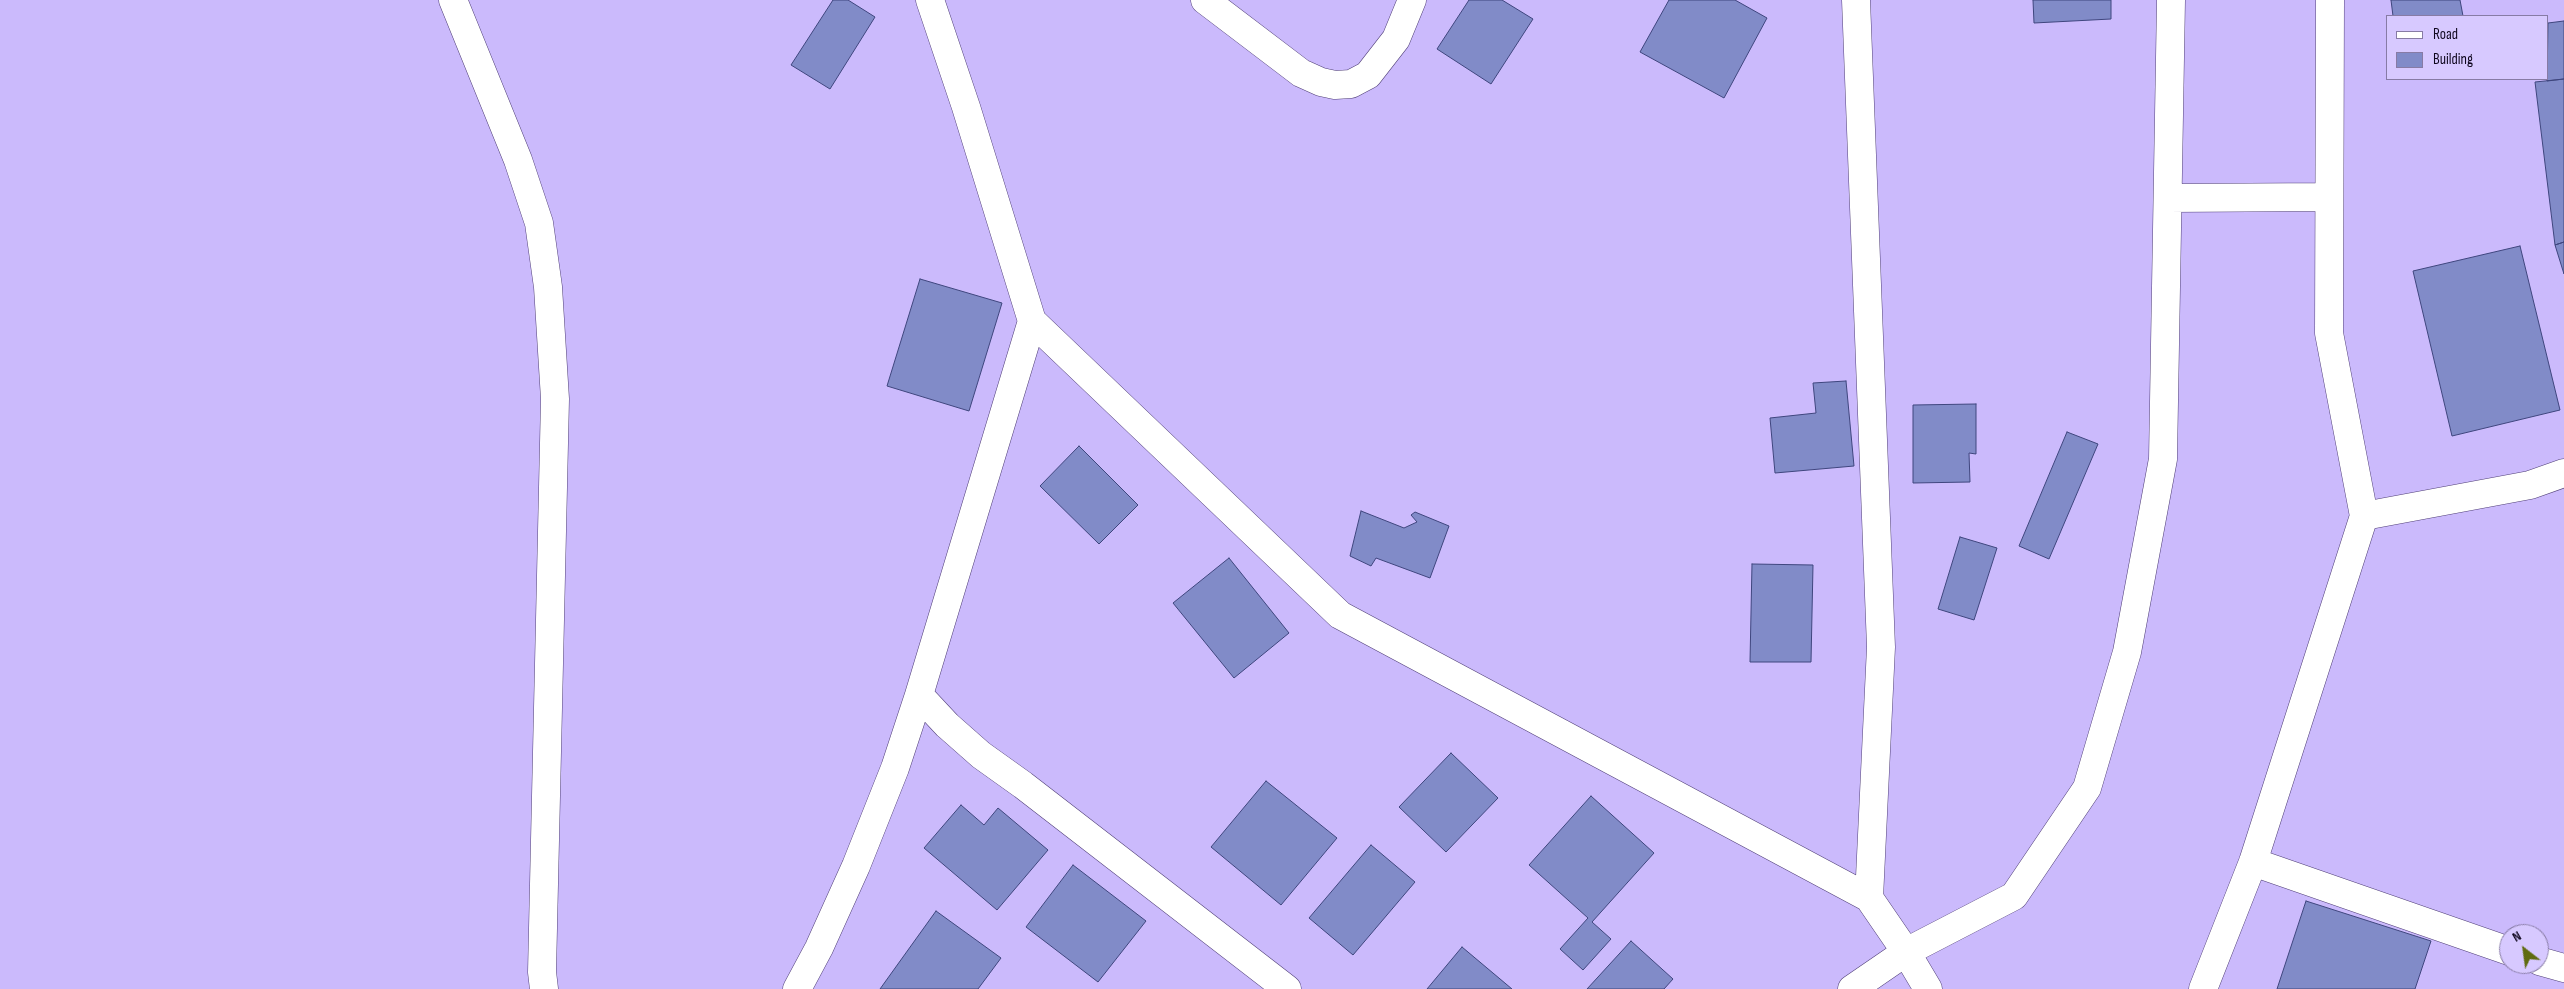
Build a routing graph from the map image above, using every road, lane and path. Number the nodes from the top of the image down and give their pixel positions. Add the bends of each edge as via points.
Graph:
1 (453, 0) edge
2 (930, 0) edge
3 (1205, 0) edge
4 (1412, 0) edge
5 (1856, 0) edge
6 (2171, 0) edge
7 (2330, 0) edge
8 (2329, 197) junction
9 (2168, 198) junction
10 (1032, 321) junction
11 (2564, 473) edge
12 (2364, 516) junction
13 (919, 695) junction
14 (2253, 862) junction
15 (1869, 898) junction
16 (2499, 948) edge
17 (1906, 952) junction
18 (2549, 964) edge
19 (2564, 968) edge
20 (544, 989) edge
21 (797, 989) edge
22 (1287, 989) edge
23 (1852, 989) edge
24 (1928, 989) edge
25 (2203, 989) edge

1 - 20 street via 518,160 539,223 548,286 555,399
2 - 10 street
3 - 4 street via 1301,73 1335,85 1351,84 1368,75 1396,39
5 - 15 street via 1881,646
6 - 9 street
7 - 8 street
8 - 9 street
8 - 12 street via 2329,333
9 - 17 street via 2163,459 2126,652 2087,788 2014,896
10 - 13 street
10 - 15 street via 1340,615
11 - 12 street via 2530,485
12 - 14 street
13 - 21 street via 895,768 856,866
13 - 22 street via 981,755
14 - 16 street
14 - 25 street
15 - 17 street
17 - 23 street
17 - 24 street
18 - 19 street

